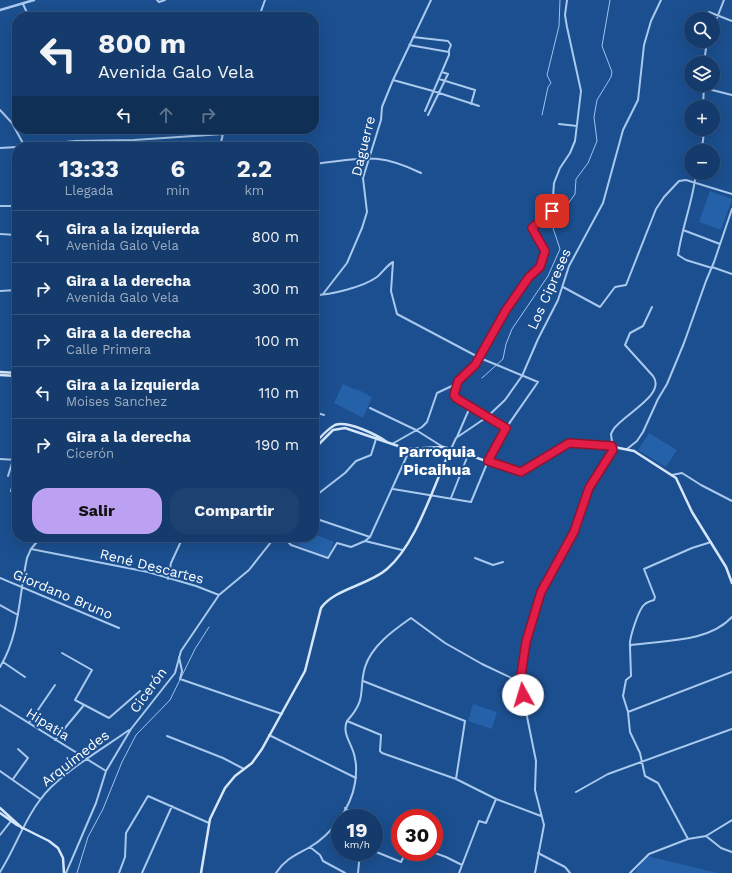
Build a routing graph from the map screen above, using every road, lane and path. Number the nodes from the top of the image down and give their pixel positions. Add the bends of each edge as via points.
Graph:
1 (30, 0) edge
2 (34, 0) edge
3 (157, 0) edge
4 (165, 0) edge
5 (265, 0) edge
6 (431, 0) edge
7 (567, 0) edge
8 (661, 0) edge
9 (724, 0) edge
10 (23, 3) junction
11 (0, 10) edge
12 (27, 12) edge
13 (261, 12) edge
14 (720, 12) edge
15 (720, 17) edge
16 (732, 21) edge
17 (413, 37) junction
18 (409, 45) junction
19 (449, 52) junction
20 (442, 72) junction
21 (439, 79) junction
22 (393, 80) junction
23 (445, 81) junction
24 (433, 90) junction
25 (720, 91) edge
26 (438, 92) junction
27 (732, 96) edge
28 (471, 104) junction
29 (480, 106) dead end
30 (0, 110) edge
31 (424, 111) dead end
32 (428, 115) dead end
33 (12, 123) edge
34 (559, 124) dead end
35 (577, 126) junction
36 (223, 134) joint
37 (134, 140) joint
38 (89, 141) joint
39 (78, 142) edge
40 (221, 142) edge
41 (12, 147) edge
42 (0, 148) edge
43 (369, 157) junction
44 (319, 163) edge
45 (421, 173) dead end
46 (695, 180) edge
47 (695, 183) junction
48 (732, 194) edge
49 (0, 206) edge
50 (12, 206) edge
51 (732, 209) edge
52 (683, 230) junction
53 (0, 234) edge
54 (12, 235) edge
55 (720, 244) junction
56 (712, 267) junction
57 (732, 274) edge
58 (563, 288) junction
59 (12, 290) edge
60 (0, 291) edge
61 (322, 295) joint
62 (652, 307) dead end
63 (480, 358) junction
64 (0, 374) edge
65 (12, 375) edge
66 (522, 376) junction
67 (458, 381) junction
68 (470, 407) junction
69 (370, 408) dead end
70 (319, 414) edge
71 (324, 415) dead end
72 (487, 417) junction
73 (506, 428) junction
74 (416, 430) junction
75 (456, 438) junction
76 (319, 439) edge
77 (376, 439) junction
78 (319, 443) edge
79 (390, 444) junction
80 (599, 444) junction
81 (612, 446) junction
82 (443, 447) junction
83 (410, 449) junction
84 (451, 449) junction
85 (628, 449) junction
86 (468, 454) junction
87 (609, 455) junction
88 (0, 459) edge
89 (12, 460) edge
90 (488, 461) junction
91 (12, 463) edge
92 (672, 474) junction
93 (8, 476) dead end
94 (393, 489) junction
95 (319, 494) edge
96 (430, 496) junction
97 (451, 498) junction
98 (732, 501) edge
99 (319, 520) edge
100 (370, 537) junction
101 (365, 541) junction
102 (37, 542) edge
103 (180, 542) edge
104 (271, 542) edge
105 (289, 542) edge
106 (711, 542) junction
107 (31, 549) junction
108 (402, 550) junction
109 (476, 558) dead end
110 (503, 562) dead end
111 (0, 578) edge
112 (168, 579) junction
113 (732, 583) edge
114 (22, 587) junction
115 (219, 595) junction
116 (0, 605) edge
117 (18, 615) junction
118 (732, 617) edge
119 (119, 628) dead end
120 (630, 646) junction
121 (62, 653) dead end
122 (179, 656) junction
123 (3, 662) junction
124 (0, 667) edge
125 (732, 672) edge
126 (25, 677) dead end
127 (363, 681) junction
128 (520, 682) junction
129 (55, 685) dead end
130 (140, 691) dead end
131 (0, 705) edge
132 (84, 705) junction
133 (628, 712) junction
134 (282, 714) junction
135 (348, 721) junction
136 (29, 723) junction
137 (131, 729) junction
138 (732, 729) edge
139 (269, 735) junction
140 (167, 736) dead end
141 (55, 740) junction
142 (18, 749) dead end
143 (86, 759) junction
144 (642, 762) junction
145 (244, 769) junction
146 (0, 771) edge
147 (106, 771) junction
148 (356, 778) junction
149 (456, 779) junction
150 (13, 780) junction
151 (576, 792) dead end
152 (40, 799) junction
153 (496, 799) junction
154 (172, 806) junction
155 (0, 808) edge
156 (345, 808) joint
157 (0, 813) edge
158 (542, 816) junction
159 (732, 820) edge
160 (11, 821) junction
161 (209, 822) junction
162 (23, 828) junction
163 (0, 835) edge
164 (706, 836) junction
165 (688, 838) junction
166 (310, 847) junction
167 (732, 852) edge
168 (538, 854) junction
169 (443, 856) edge
170 (359, 861) edge
171 (462, 865) junction
172 (0, 872) edge
173 (65, 873) edge
174 (119, 873) edge
175 (142, 873) edge
176 (201, 873) edge
177 (276, 873) edge
178 (345, 873) edge
179 (358, 873) edge
180 (459, 873) edge
181 (535, 873) edge
182 (570, 873) edge
183 (630, 873) edge

1 - 2 street
1 - 10 street
3 - 4 street
5 - 13 street
6 - 17 street, Daguerre
7 - 35 street via 565,15 581,88
8 - 58 street, Los Cipreses via 651,20 644,45 638,100 623,130 603,203 569,266
9 - 14 street
10 - 11 street
10 - 12 street
15 - 16 street
17 - 18 street, Daguerre
17 - 19 street via 450,42
18 - 19 street
18 - 22 street, Daguerre
19 - 20 street
20 - 21 street
20 - 23 street via 448,74
21 - 23 street
21 - 24 street
22 - 24 street
22 - 43 street, Daguerre via 382,107 382,120
23 - 26 street
23 - 28 street via 475,90
24 - 26 street
24 - 31 street
25 - 27 street
26 - 28 street
26 - 32 street
28 - 29 street
30 - 33 street
34 - 35 street
35 - 63 street via 573,148 554,183 552,211 532,228 545,251 540,267 529,277 506,310
36 - 37 street
36 - 40 street
37 - 38 street
38 - 39 street
41 - 42 street
43 - 44 street
43 - 45 street via 389,160
43 - 61 street, Daguerre via 363,178 367,212 362,228 347,263
46 - 47 street
47 - 48 street
47 - 52 street
47 - 58 street via 679,181 661,200 626,284 615,287 600,307
49 - 50 street
51 - 55 street
52 - 55 street
52 - 56 street via 678,255 686,260
53 - 54 street
55 - 56 street
56 - 57 street
56 - 85 street via 667,384 643,432
58 - 66 street, Los Cipreses
59 - 60 street
61 - 63 street via 370,281 393,262 391,291 397,314
62 - 81 street via 644,324 640,329 630,333 625,342 627,348 655,379 656,387 646,400 615,426 611,434
63 - 66 street
63 - 67 street
64 - 65 main road
66 - 72 street, Los Cipreses via 505,400
66 - 73 street via 538,382
67 - 68 street via 454,390 456,398
67 - 74 street via 437,394 427,422
68 - 72 street
68 - 75 street
69 - 74 street
70 - 71 street
72 - 73 street
72 - 75 street, Los Cipreses
73 - 90 street
74 - 79 street
74 - 82 street
75 - 84 street
76 - 79 main road via 332,427 340,424 358,428
77 - 78 main road via 350,429 339,428 333,430
77 - 79 main road
77 - 95 street via 371,455 356,461
79 - 83 main road
80 - 81 main road
80 - 87 street via 609,450
80 - 90 main road via 569,443 521,472
81 - 85 main road
81 - 87 street via 613,450
82 - 83 main road
82 - 84 main road
83 - 94 street
84 - 86 main road
84 - 96 main road
85 - 92 main road
86 - 90 main road
86 - 97 street
87 - 128 street via 589,488 574,532 541,592 526,642
88 - 89 street
90 - 97 street via 471,502
91 - 93 street
92 - 98 street via 682,473
92 - 106 main road
94 - 96 street
94 - 100 street
96 - 97 street
96 - 108 main road via 419,522
99 - 100 street
100 - 101 street
101 - 105 street via 351,547 336,544 328,558 291,545
101 - 108 street
102 - 107 street
103 - 112 street via 171,563
104 - 115 street, Cicerón via 249,570
106 - 113 main road
106 - 120 street via 644,569 655,597 643,607 632,631
107 - 112 street, René Descartes via 126,567
107 - 114 street
108 - 134 main road via 387,569 373,579 332,597 325,603 312,638 306,668
109 - 110 street via 496,565
111 - 114 street, Giordano Bruno
112 - 115 street, René Descartes
114 - 117 street
114 - 119 street, Giordano Bruno
115 - 122 street, Cicerón
116 - 117 street
117 - 123 street via 13,639
118 - 120 street via 715,629 694,637
120 - 133 street via 631,676 626,680 623,696
121 - 132 street via 92,670 74,700
122 - 134 street via 182,671 180,680
122 - 137 street, Cicerón via 175,673
123 - 124 street
123 - 126 street
125 - 133 street
127 - 128 street via 364,669 370,655 392,631 411,618 445,643
127 - 135 street via 359,705
127 - 149 street via 465,722
128 - 158 street via 536,761 535,790
129 - 136 street
130 - 132 street via 109,718
131 - 136 street, Hipatia
132 - 141 street
133 - 144 street via 631,735
134 - 139 main road
135 - 148 street via 345,730 356,759
135 - 149 street via 381,735 382,753
136 - 141 street, Hipatia
137 - 143 street, Arquímedes
137 - 147 street, Cicerón
138 - 144 street
139 - 145 main road via 257,756
139 - 148 street
140 - 145 street
141 - 143 street, Hipatia
142 - 150 street via 28,758
143 - 147 street, Hipatia
143 - 152 street, Arquímedes
144 - 151 street via 608,774
144 - 165 street via 646,776 658,783
145 - 161 main road via 225,788
146 - 150 street
147 - 173 street, Cicerón via 96,803
148 - 156 street
149 - 153 street
150 - 152 street
152 - 162 street, Arquímedes
153 - 158 street
153 - 171 street via 486,822 479,821
154 - 161 street
154 - 174 street via 151,796 147,797 126,833 125,857
154 - 175 street
155 - 162 main road
156 - 166 street via 327,835
157 - 160 main road
158 - 168 street via 544,825
159 - 164 street
160 - 162 main road
160 - 163 street
161 - 176 main road
162 - 172 street, Arquímedes
162 - 173 main road via 58,848 63,858
164 - 165 street
164 - 167 street via 721,848
165 - 183 street via 649,854
166 - 177 street via 287,859
166 - 178 street via 323,861
168 - 181 street
168 - 182 street via 567,868
169 - 171 street
170 - 179 street
171 - 180 street

